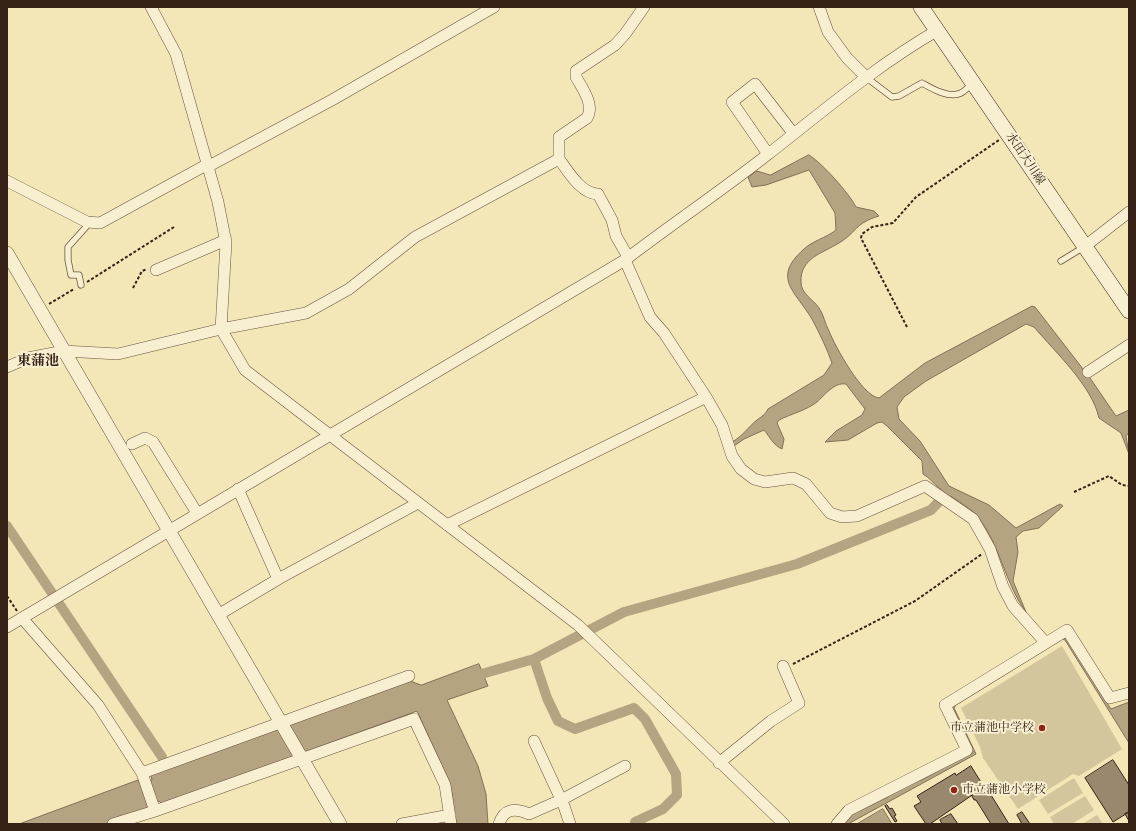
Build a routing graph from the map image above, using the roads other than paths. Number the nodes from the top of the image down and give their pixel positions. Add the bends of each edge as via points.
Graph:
1 (494, 7) edge
2 (644, 7) edge
3 (819, 7) edge
4 (922, 7) edge
5 (152, 10) edge
6 (938, 30) junction
7 (867, 78) junction
8 (974, 83) junction
9 (793, 133) junction
10 (768, 154) junction
11 (559, 159) junction
12 (208, 165) junction
13 (7, 181) edge
14 (1129, 212) edge
15 (88, 222) junction
16 (226, 240) junction
17 (1084, 247) junction
18 (7, 253) edge
19 (627, 259) junction
20 (1061, 261) dead end
21 (152, 269) road end
22 (80, 285) road end
23 (1129, 311) edge
24 (220, 329) junction
25 (1129, 345) edge
26 (64, 351) junction
27 (7, 367) edge
28 (1088, 372) dead end
29 (706, 397) junction
30 (329, 435) junction
31 (132, 444) dead end
32 (238, 489) junction
33 (418, 503) junction
34 (197, 513) junction
35 (447, 525) junction
36 (170, 529) junction
37 (278, 579) junction
38 (218, 615) junction
39 (22, 618) junction
40 (7, 627) edge
41 (1045, 642) junction
42 (784, 667) road end
43 (409, 676) dead end
44 (1129, 693) edge
45 (282, 726) junction
46 (534, 741) dead end
47 (299, 755) junction
48 (719, 763) junction
49 (625, 766) dead end
50 (144, 777) junction
51 (561, 800) junction
52 (154, 807) junction
53 (450, 820) edge
54 (113, 824) edge
55 (340, 824) edge
56 (402, 824) edge
57 (499, 824) edge
58 (570, 824) edge
59 (784, 824) edge
60 (837, 824) edge

1 - 12 street via 332,100
2 - 11 street via 614,45 576,71 576,77 591,108 587,118 559,137
3 - 7 street via 828,32 847,58
4 - 6 main road, 水田大川線
5 - 12 street via 173,49
6 - 7 street via 908,46
6 - 8 main road, 水田大川線
7 - 8 lane via 892,97 899,96 922,83 939,91 955,94
7 - 9 street
8 - 17 main road, 水田大川線
9 - 10 street
9 - 10 street via 755,84 732,102
10 - 19 street
11 - 19 street via 575,180 591,194 598,194 612,220 616,236
11 - 24 street via 415,237 349,289 306,313
12 - 15 street via 100,223
12 - 16 street
13 - 15 street
14 - 17 street
15 - 22 lane via 68,246 71,275 79,275
16 - 21 street
16 - 24 street
17 - 20 lane
17 - 23 main road, 水田大川線
18 - 26 street
19 - 29 street via 650,317 664,332
19 - 30 street
24 - 26 street via 118,354
24 - 30 street via 244,370
25 - 28 street
26 - 27 street via 28,358
26 - 36 street
29 - 35 street
29 - 41 street via 722,425 732,456 741,469 754,479 765,482 793,478 806,484 830,512 842,517 857,516 925,486 950,502 973,519 990,549 1013,606
30 - 32 street
30 - 33 street
31 - 34 street via 145,438 153,442
32 - 34 street
32 - 37 street
33 - 35 street
33 - 37 street
34 - 36 street
35 - 48 street via 591,636
36 - 38 street
36 - 39 street
37 - 38 street
38 - 45 street
39 - 40 street
39 - 50 street via 98,705
41 - 44 street via 1067,630 1110,698
41 - 60 street via 945,705 967,750 849,810
42 - 48 street via 799,704 771,721
43 - 45 street
45 - 47 street
45 - 50 street
46 - 51 street
47 - 52 street
47 - 53 street via 414,719 445,785
47 - 55 street
48 - 59 street
49 - 51 street
50 - 52 street
51 - 57 street via 529,814 519,810 508,810
51 - 58 street
52 - 54 street
53 - 56 street

